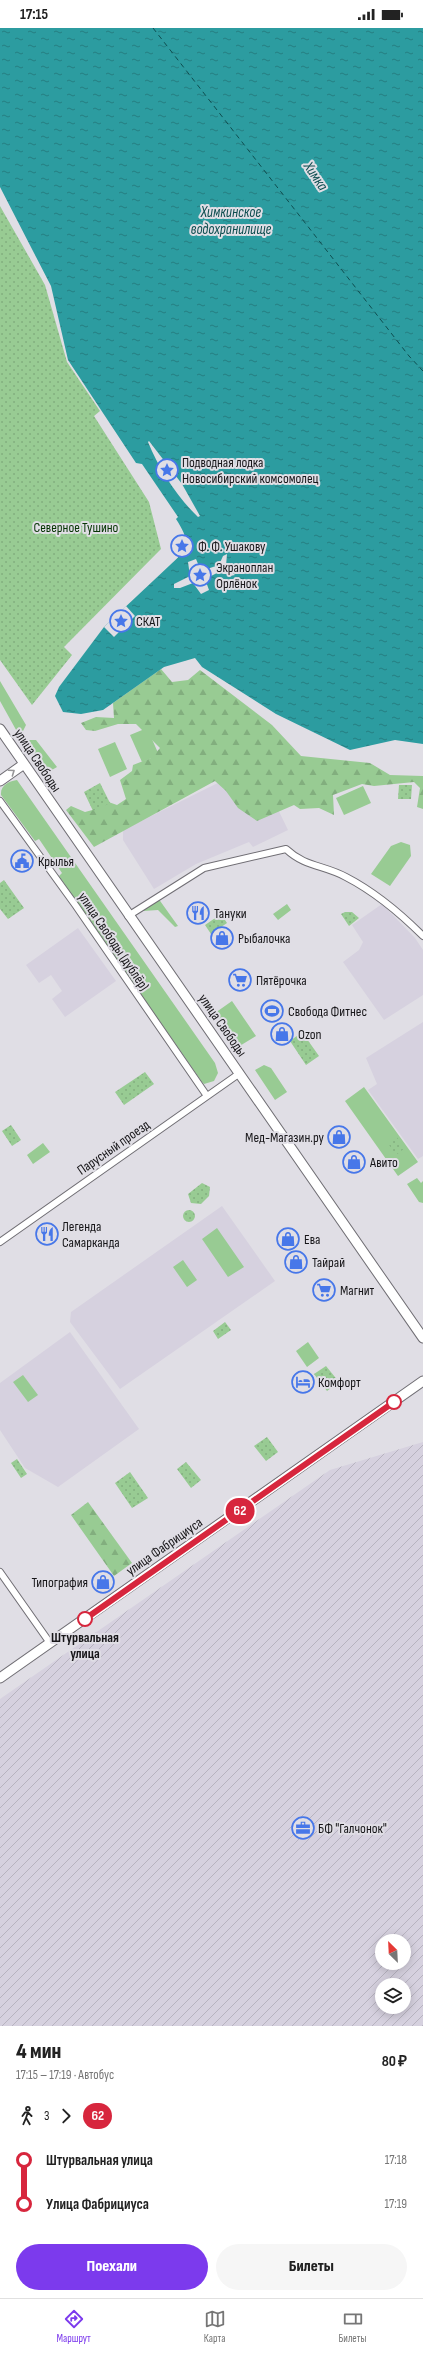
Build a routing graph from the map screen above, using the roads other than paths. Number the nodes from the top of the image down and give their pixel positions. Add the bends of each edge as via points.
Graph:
1 (0, 729) edge
2 (24, 764) junction
3 (0, 781) edge
4 (0, 801) edge
5 (128, 916) junction
6 (423, 936) edge
7 (240, 1073) junction
8 (207, 1096) junction
9 (0, 1242) edge
10 (423, 1338) edge
11 (423, 1382) edge
12 (0, 1572) edge
13 (50, 1643) junction
14 (0, 1678) edge

1 - 2 main road, улица Свободы
3 -> 2 main road
2 - 5 main road, улица Свободы
4 - 8 street, улица Свободы (дублёр)
5 - 6 street via 204,868 286,849 303,863 346,877 378,896
5 - 7 main road, улица Свободы
7 - 8 street, Парусный проезд
7 - 10 main road, улица Свободы
8 - 9 street, Парусный проезд
11 - 13 main road, улица Фабрициуса
12 - 13 street
13 - 14 main road, улица Фабрициуса

